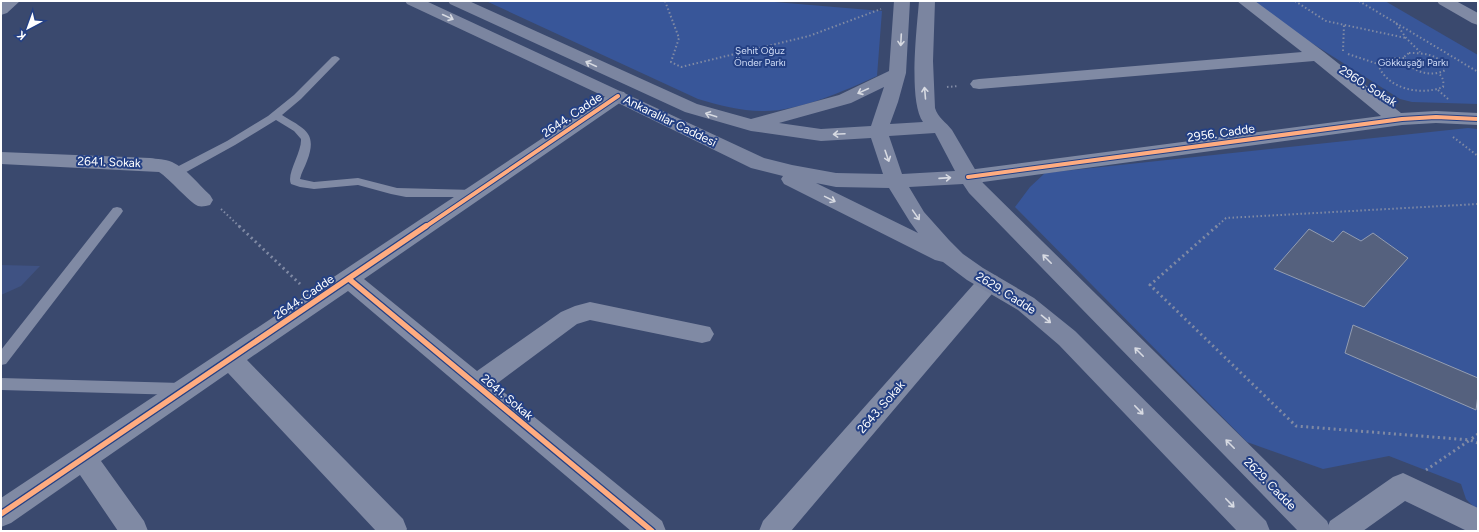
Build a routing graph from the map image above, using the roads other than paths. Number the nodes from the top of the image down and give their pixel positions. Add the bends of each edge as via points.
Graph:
1 (12, 1) edge
2 (413, 1) edge
3 (456, 1) edge
4 (927, 1) edge
5 (1245, 1) edge
6 (1445, 1) edge
7 (895, 4) edge
8 (1, 10) edge
9 (1478, 20) edge
10 (1318, 56) junction
11 (335, 59) dead end
12 (897, 73) junction
13 (978, 84) road end
14 (618, 96) junction
15 (275, 115) junction
16 (1418, 117) junction
17 (1396, 119) junction
18 (1478, 119) edge
19 (751, 125) junction
20 (940, 127) junction
21 (878, 131) junction
22 (1, 158) edge
23 (758, 163) junction
24 (175, 173) junction
25 (968, 177) junction
26 (895, 182) junction
27 (474, 194) junction
28 (203, 200) road end
29 (117, 211) dead end
30 (955, 260) junction
31 (349, 279) junction
32 (989, 282) junction
33 (702, 334) dead end
34 (230, 359) junction
35 (1, 360) edge
36 (1, 384) edge
37 (476, 384) junction
38 (186, 389) junction
39 (84, 458) junction
40 (1, 514) edge
41 (1478, 522) edge
42 (134, 531) edge
43 (391, 531) edge
44 (652, 531) edge
45 (773, 531) edge
46 (1256, 531) edge
47 (1317, 531) edge
48 (1340, 531) edge

1 - 8 street
2 -> 14 main road, Ankaralılar Caddesi
19 -> 3 main road, Ankaralılar Caddesi via 670,99
20 -> 4 main road, 2629. Cadde via 929,117 925,89
5 - 10 street, 2960. Sokak
6 - 9 street
7 -> 12 main road
10 - 13 street
10 - 16 street, 2960. Sokak
10 - 17 street, 2960. Sokak
11 - 15 lane via 292,102
12 -> 19 main road via 845,99
12 - 21 main road
14 - 23 main road, Ankaralılar Caddesi
14 - 27 street, 2644. Cadde
15 - 24 lane
15 - 27 lane via 307,138 308,146 295,177 298,184 355,181 396,192
16 - 17 street, 2956. Cadde
16 - 18 street, 2956. Cadde
17 - 25 street, 2956. Cadde
21 -> 19 main road, Ankaralılar Caddesi via 821,135
20 - 21 main road, Ankaralılar Caddesi
20 - 25 main road, 2629. Cadde
21 -> 26 main road, 2629. Cadde
22 - 24 street, 2641. Sokak via 150,164 164,166
23 - 26 main road, Ankaralılar Caddesi via 836,180
23 -> 30 main road
24 - 28 street, 2641. Sokak
26 -> 25 main road, Ankaralılar Caddesi
47 -> 25 main road, 2629. Cadde via 976,188
26 -> 30 main road, 2629. Cadde via 917,217
27 - 31 street, 2644. Cadde
29 - 35 lane
30 - 32 main road, 2629. Cadde
31 - 34 street, 2644. Cadde
31 - 37 street, 2641. Sokak
32 - 45 street, 2643. Sokak
32 -> 46 main road, 2629. Cadde via 1040,314 1083,353
33 - 37 street via 590,311 583,312 563,322
34 - 38 street, 2644. Cadde
34 - 43 street via 393,529
36 - 38 lane
37 - 44 street, 2641. Sokak
38 - 39 street, 2644. Cadde
39 - 40 street, 2644. Cadde
39 - 42 street
41 - 48 street via 1403,486

